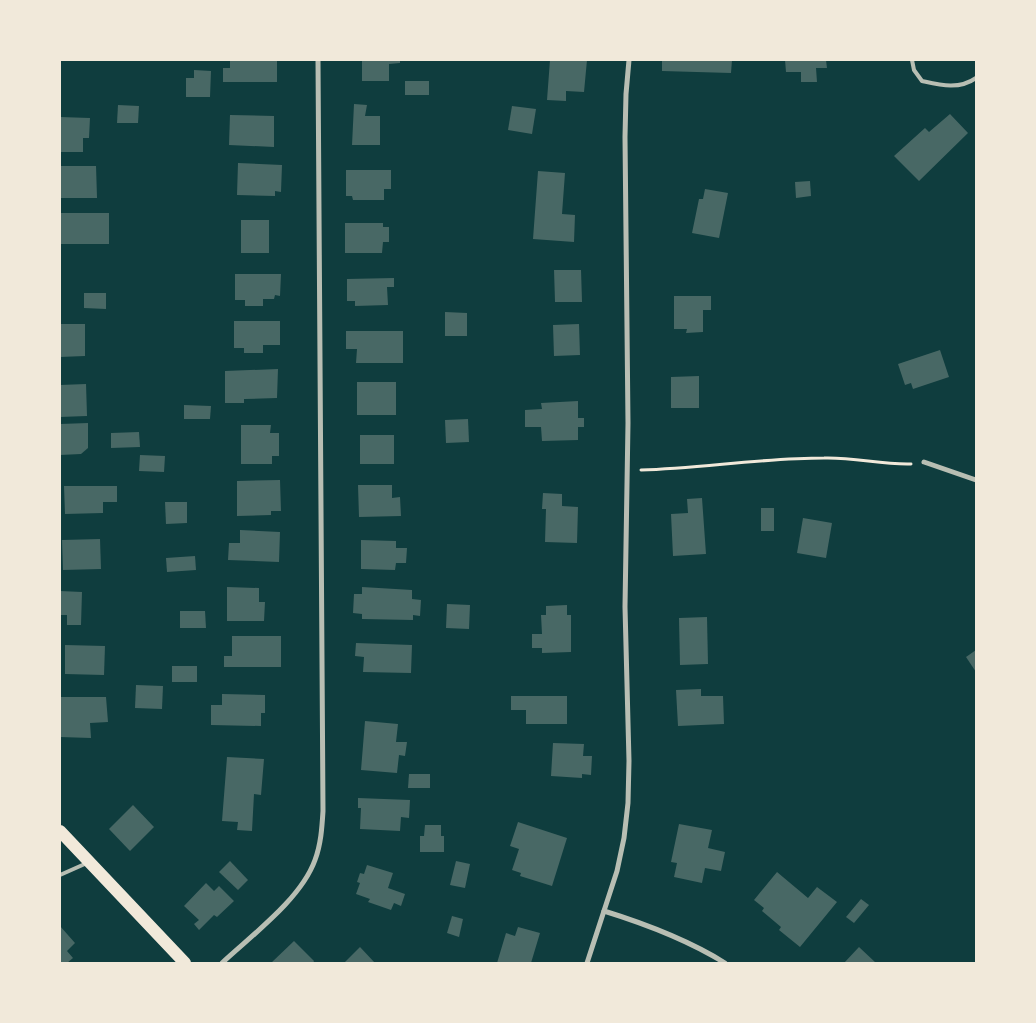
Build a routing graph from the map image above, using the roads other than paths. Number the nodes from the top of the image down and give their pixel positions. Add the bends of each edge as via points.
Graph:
1 (318, 60) edge
2 (629, 60) edge
3 (912, 60) edge
4 (976, 78) edge
5 (924, 462) road end
6 (976, 480) edge
7 (60, 831) edge
8 (89, 862) junction
9 (60, 875) edge
10 (604, 911) junction
11 (185, 963) edge
12 (222, 963) edge
13 (587, 963) edge
14 (725, 963) edge

1 - 12 street via 321,837 315,861 301,887
2 - 10 street via 625,137 628,803 617,871
3 - 4 lane via 922,81 947,87
5 - 6 street
7 - 8 main road
8 - 9 lane
8 - 11 main road
10 - 13 street
10 - 14 street via 637,921

